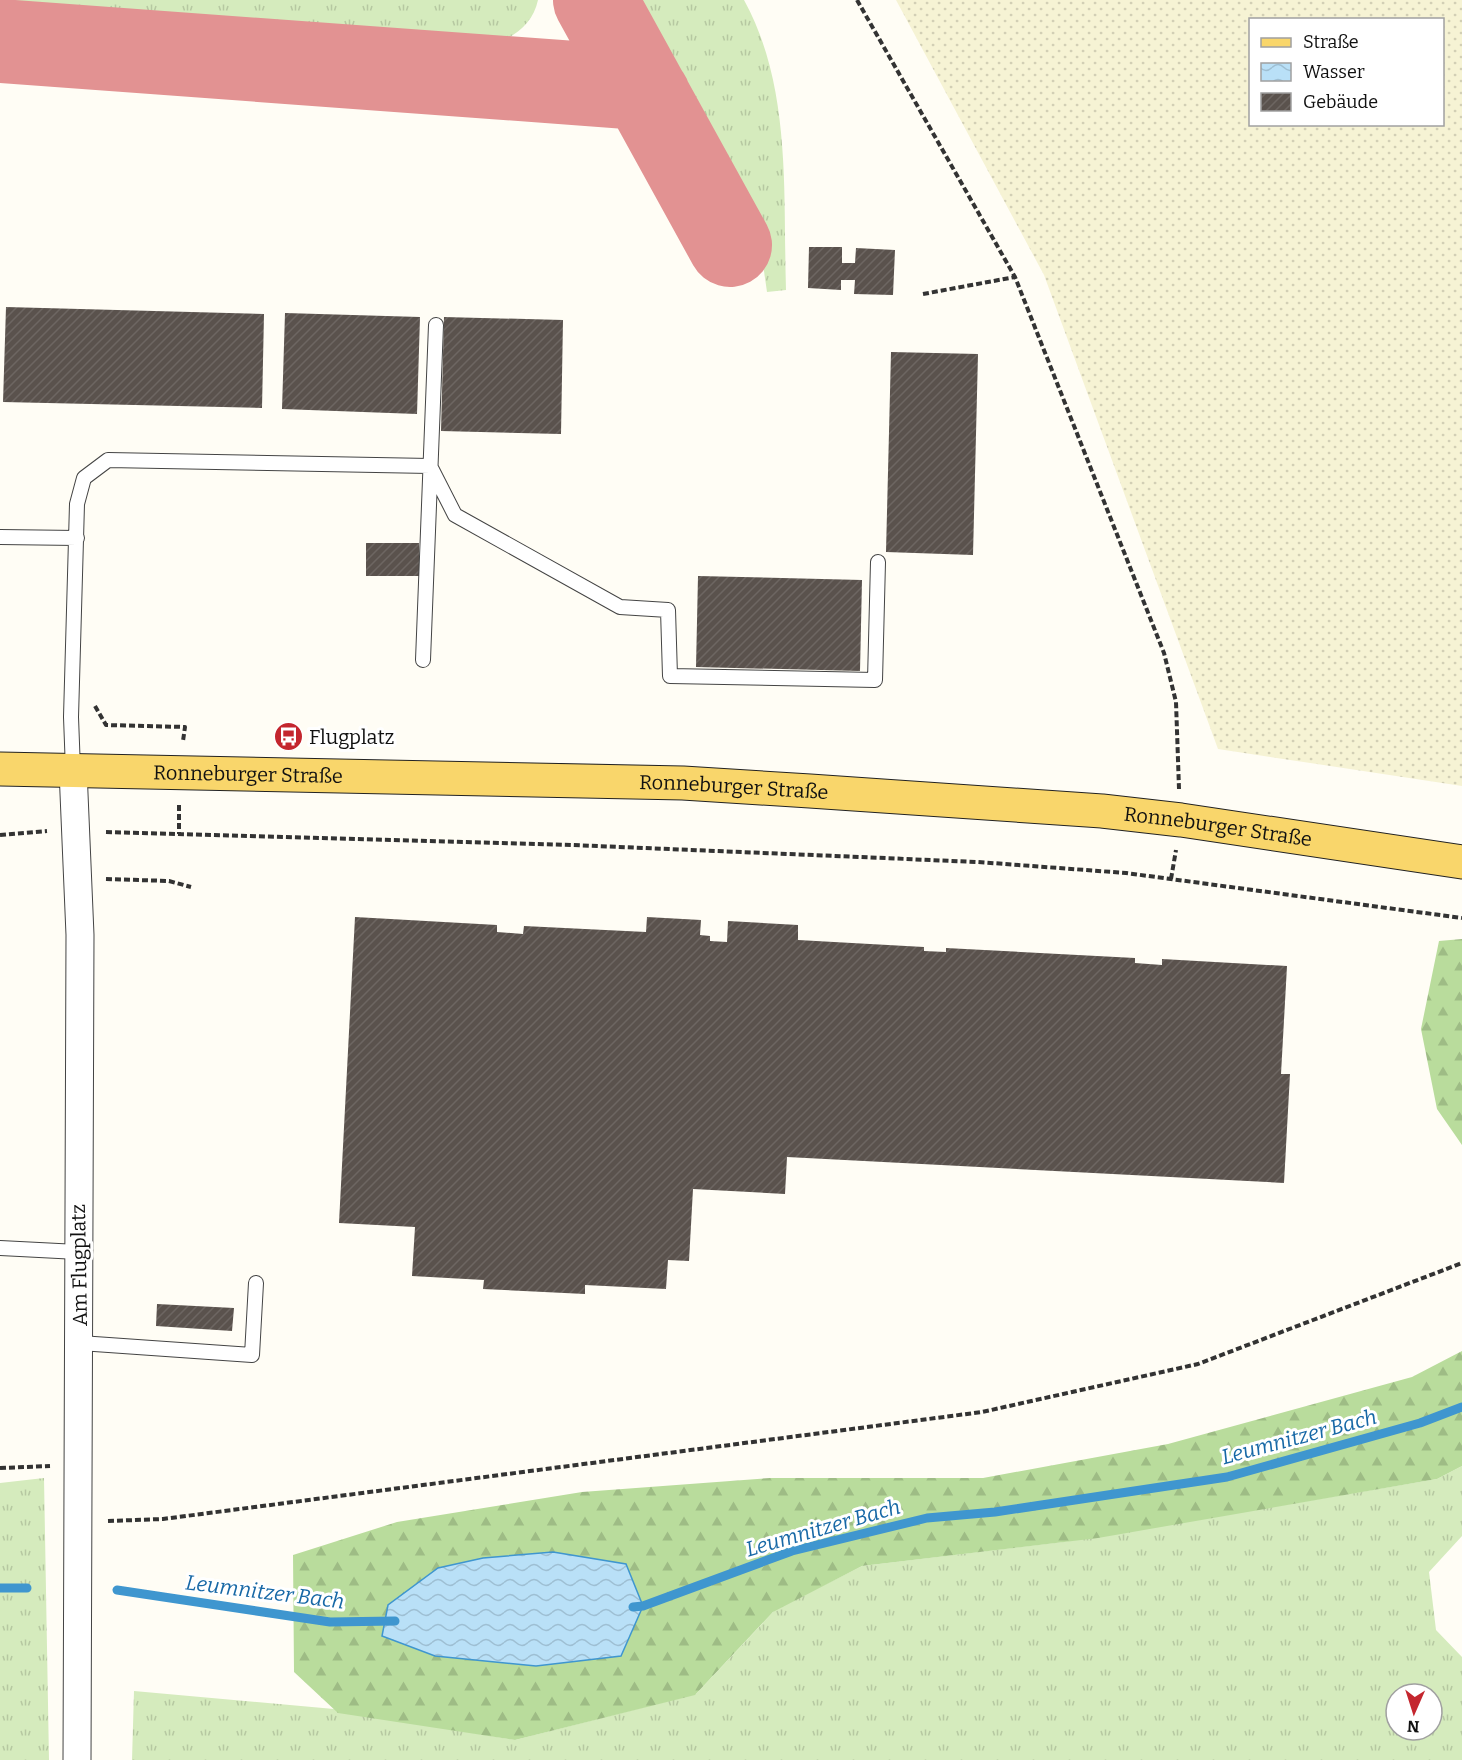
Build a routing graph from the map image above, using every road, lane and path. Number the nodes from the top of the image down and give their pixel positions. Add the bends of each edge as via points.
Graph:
1 (857, 0) edge
2 (1015, 277) junction
3 (923, 294) dead end
4 (436, 325) dead end
5 (430, 466) junction
6 (0, 537) edge
7 (77, 538) junction
8 (878, 562) dead end
9 (423, 660) dead end
10 (0, 769) edge
11 (73, 770) junction
12 (1181, 820) junction
13 (76, 832) junction
14 (0, 835) edge
15 (1462, 861) edge
16 (78, 879) junction
17 (191, 887) dead end
18 (1462, 918) edge
19 (0, 1248) edge
20 (78, 1252) junction
21 (1462, 1263) edge
22 (256, 1284) dead end
23 (80, 1343) junction
24 (77, 1466) junction
25 (0, 1468) edge
26 (77, 1522) junction
27 (77, 1760) edge

1 - 2 path
2 - 3 path
2 - 12 path via 1164,652 1176,702
4 - 5 lane
5 - 7 lane via 108,460 84,478 77,504
5 - 8 lane via 455,515 620,607 668,610 670,676 875,680
5 - 9 lane
6 - 7 lane
7 - 11 lane
10 - 11 main road, Ronneburger Straße
11 - 12 main road, Ronneburger Straße via 683,783 1102,811
11 - 13 street, Am Flugplatz
12 - 15 main road, Ronneburger Straße
13 - 14 path
13 - 16 street, Am Flugplatz
13 - 18 path via 573,845 978,862 1126,873
16 - 17 path via 169,881
16 - 20 street, Am Flugplatz
19 - 20 lane
20 - 23 street, Am Flugplatz
21 - 26 path via 1198,1364 982,1412 163,1519
22 - 23 lane via 252,1355
23 - 24 street, Am Flugplatz
24 - 25 path
24 - 26 street, Am Flugplatz
26 - 27 street, Am Flugplatz

